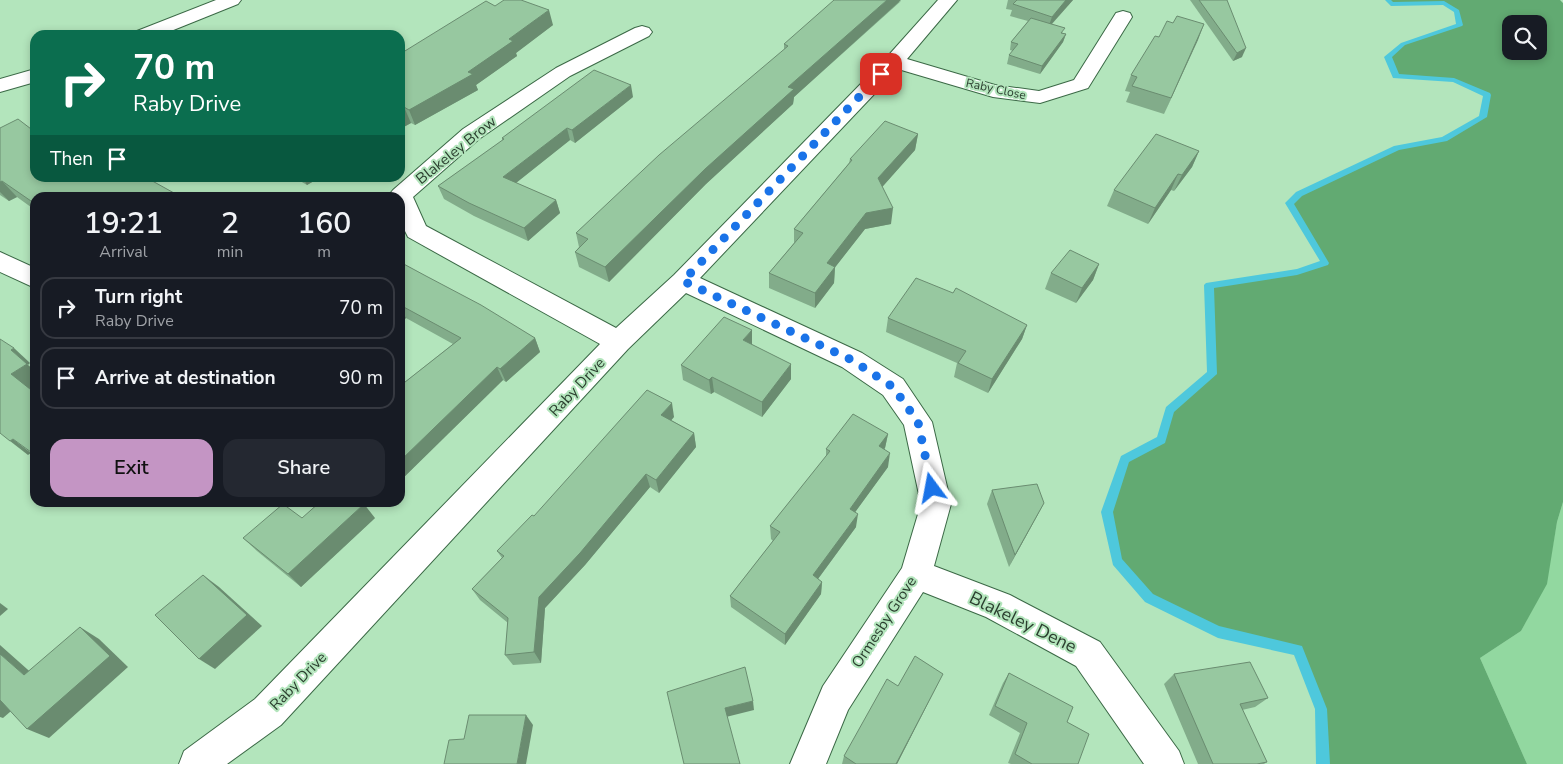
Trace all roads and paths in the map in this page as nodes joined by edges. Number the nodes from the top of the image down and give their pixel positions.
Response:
1 (232, 0) edge
2 (948, 0) edge
3 (1123, 17) dead end
4 (157, 30) edge
5 (641, 31) dead end
6 (894, 61) junction
7 (30, 77) edge
8 (0, 86) edge
9 (404, 192) edge
10 (405, 205) edge
11 (0, 261) edge
12 (30, 276) edge
13 (683, 281) junction
14 (619, 342) junction
15 (916, 574) junction
16 (197, 764) edge
17 (808, 764) edge
18 (1166, 764) edge

1 - 4 street
2 - 6 street, Raby Drive
3 - 6 street, Raby Close
5 - 9 street, Blakeley Brow
6 - 13 street, Raby Drive
7 - 8 street
10 - 14 street, Blakeley Brow
11 - 12 street
13 - 14 street, Raby Drive
13 - 15 street, Ormesby Grove
14 - 16 street, Raby Drive
15 - 17 street, Ormesby Grove
15 - 18 street, Blakeley Dene

